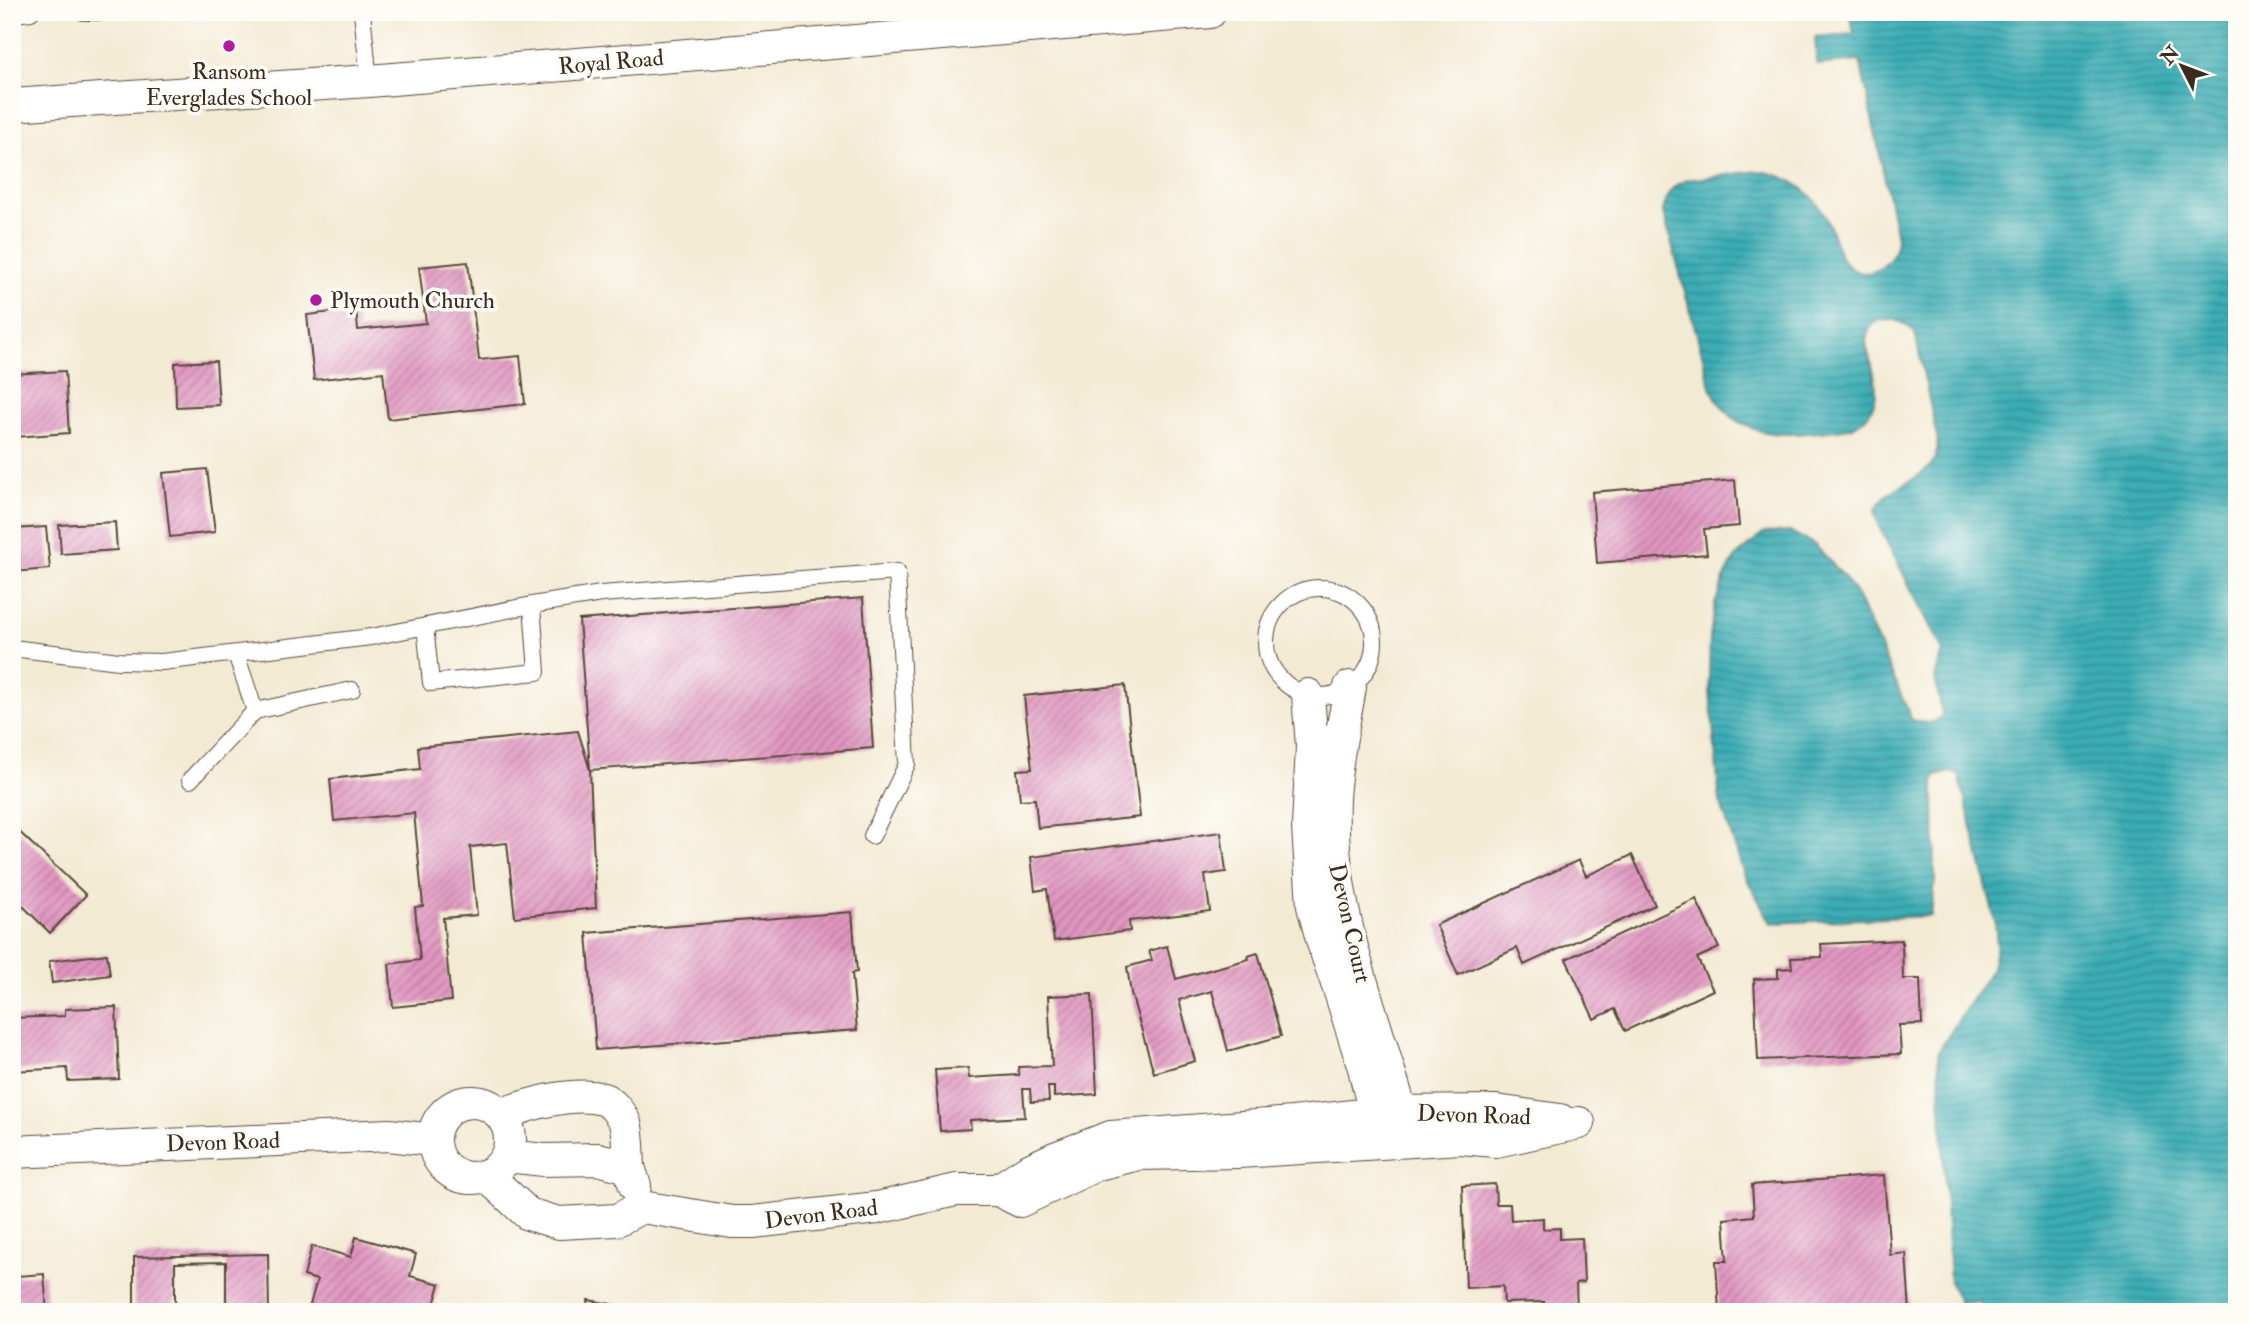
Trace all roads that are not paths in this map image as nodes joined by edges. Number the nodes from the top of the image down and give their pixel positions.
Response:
1 (31, 12) edge
2 (83, 12) edge
3 (110, 12) edge
4 (362, 12) edge
5 (1210, 12) edge
6 (12, 14) edge
7 (369, 82) junction
8 (12, 105) edge
9 (532, 605) junction
10 (425, 626) junction
11 (12, 648) edge
12 (236, 654) junction
13 (1350, 687) junction
14 (352, 690) dead end
15 (1308, 695) junction
16 (255, 711) junction
17 (190, 780) dead end
18 (872, 836) dead end
19 (1388, 1113) junction
20 (501, 1115) junction
21 (1345, 1131) junction
22 (433, 1140) junction
23 (12, 1152) edge
24 (497, 1166) junction
25 (629, 1167) junction
26 (642, 1207) junction

1 - 6 lane
2 - 3 lane
4 - 7 lane
5 - 7 street, Royal Road
7 - 8 street, Royal Road
9 - 10 lane
9 - 10 lane
9 - 18 lane
10 - 12 lane
11 - 12 lane
12 - 16 lane
13 - 15 lane
13 - 15 lane
13 - 19 street, Devon Court
14 - 16 lane
15 - 19 street, Devon Court
16 - 17 lane
19 - 21 street, Devon Road
19 - 21 street, Devon Road
20 - 22 street
20 - 24 street
20 - 25 street
21 - 26 street, Devon Road
22 - 23 street, Devon Road
22 - 24 street
24 - 25 street
24 - 26 street
25 - 26 street

